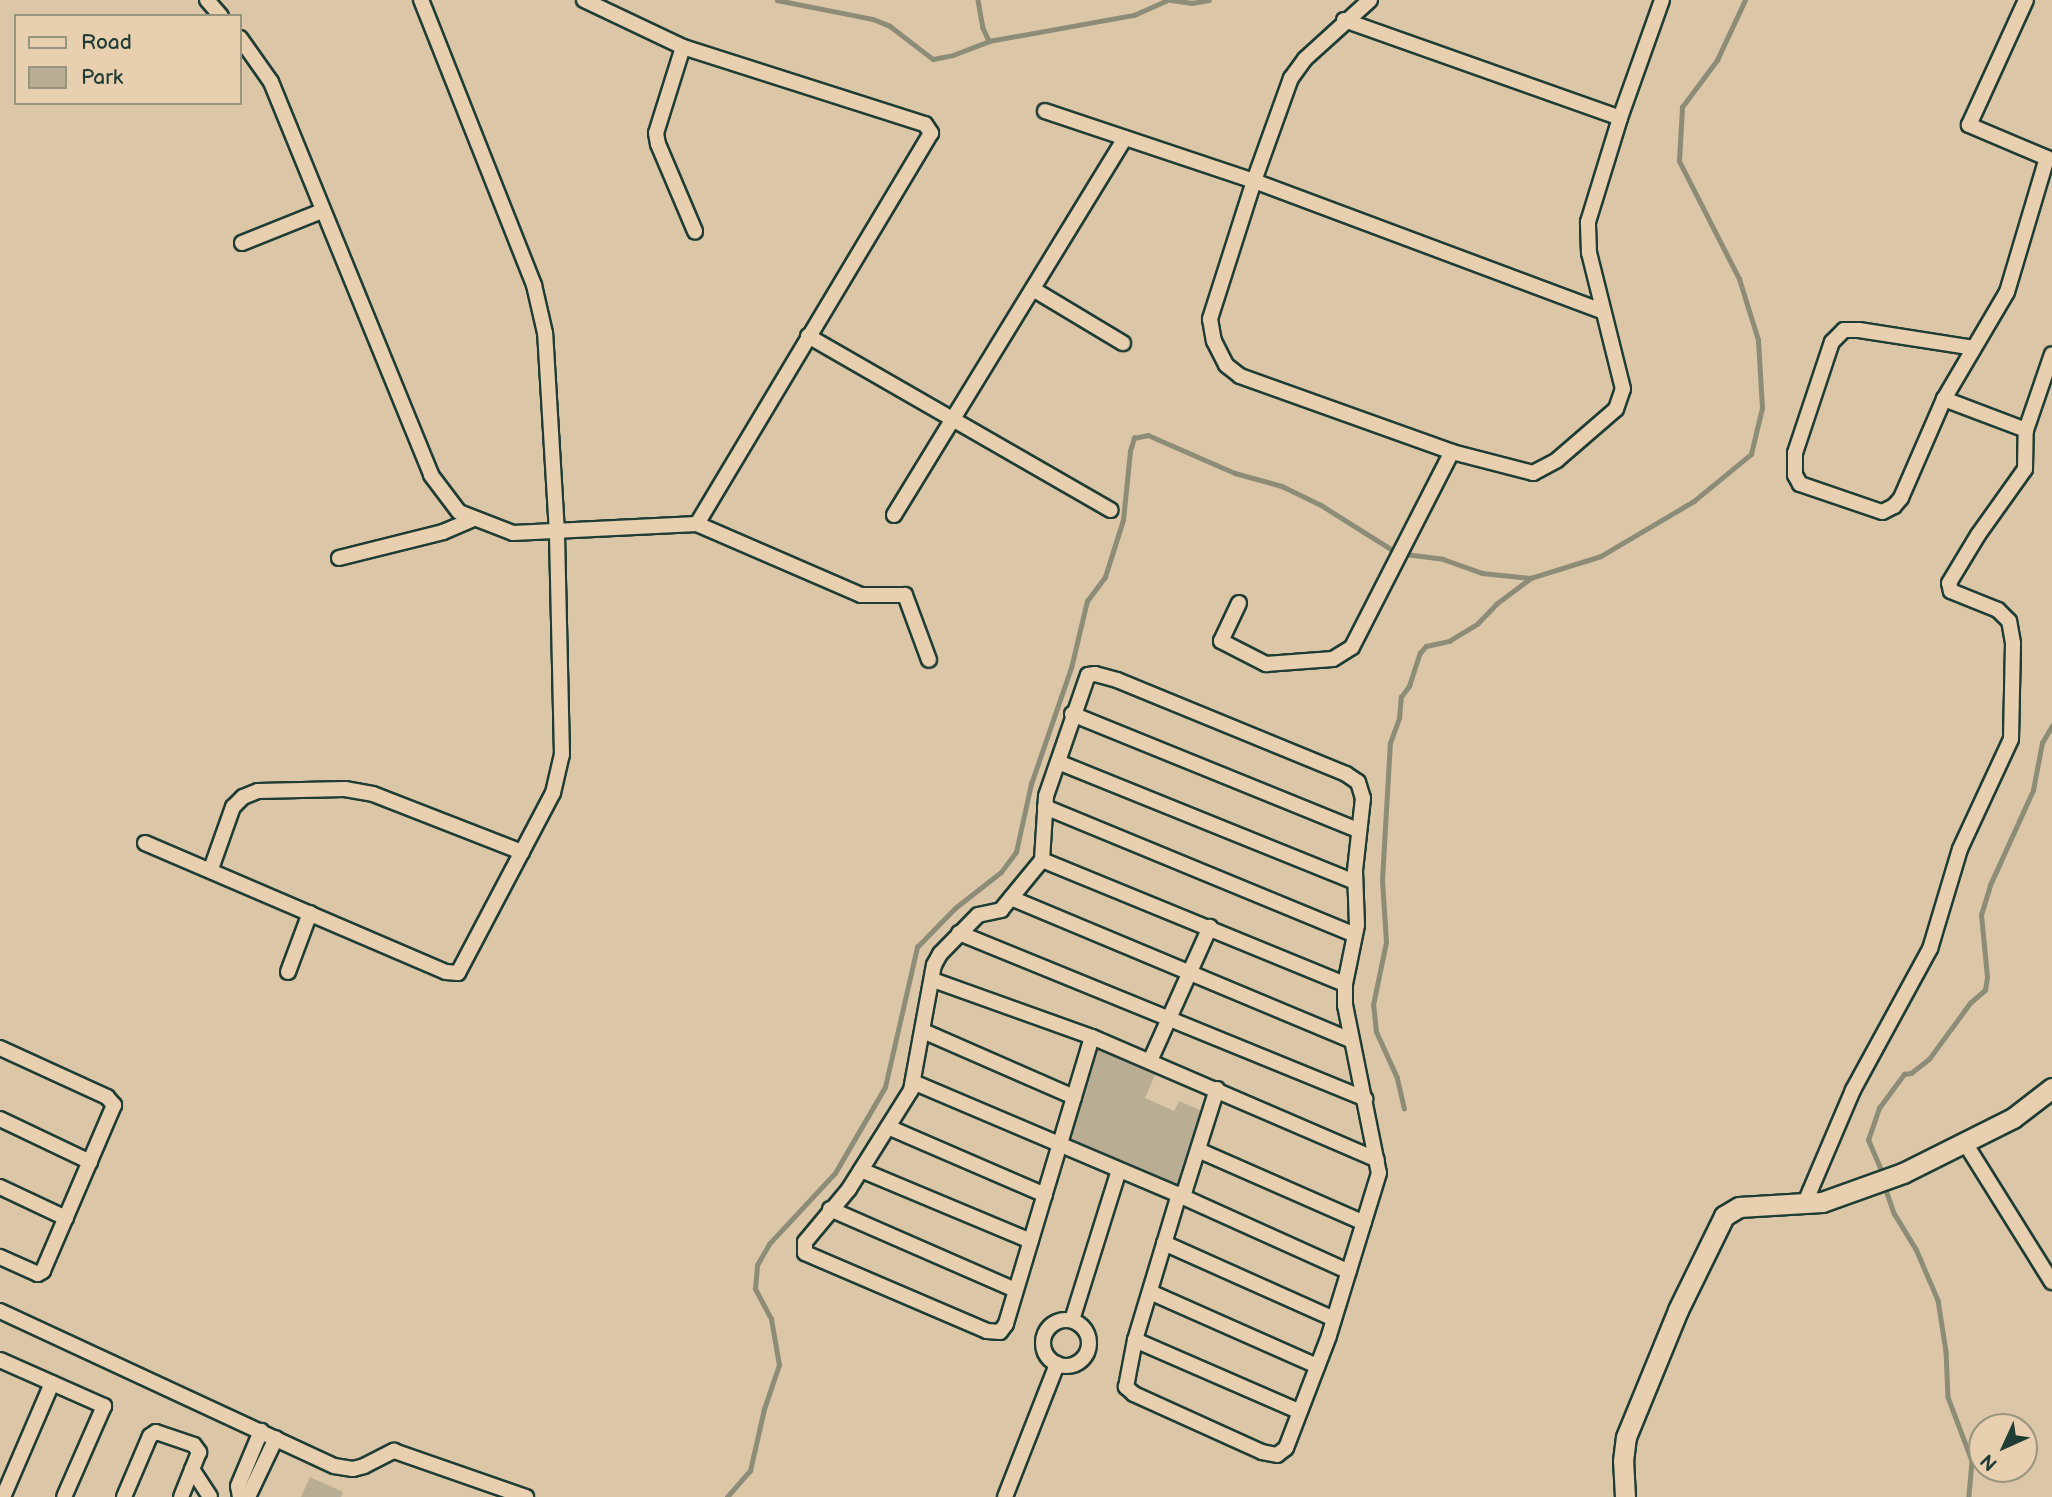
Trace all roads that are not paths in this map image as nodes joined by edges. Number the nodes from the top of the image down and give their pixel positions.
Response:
1 (208, 0) edge
2 (421, 0) edge
3 (584, 0) edge
4 (1370, 0) edge
5 (1662, 0) edge
6 (2026, 0) edge
7 (219, 14) edge
8 (1344, 20) junction
9 (242, 41) edge
10 (683, 47) junction
11 (1045, 110) dead end
12 (1620, 118) junction
13 (1125, 138) junction
14 (1254, 181) junction
15 (321, 211) junction
16 (695, 231) dead end
17 (242, 243) dead end
18 (1033, 289) junction
19 (1602, 311) junction
20 (808, 336) junction
21 (1123, 343) dead end
22 (1974, 348) junction
23 (2052, 354) edge
24 (1944, 399) junction
25 (952, 419) junction
26 (2026, 430) junction
27 (1452, 452) junction
28 (1110, 510) dead end
29 (894, 515) dead end
30 (474, 519) junction
31 (697, 524) junction
32 (557, 533) junction
33 (339, 558) dead end
34 (1239, 603) dead end
35 (929, 660) dead end
36 (1072, 714) junction
37 (1058, 762) junction
38 (1045, 807) junction
39 (1358, 830) junction
40 (145, 843) dead end
41 (523, 852) junction
42 (1042, 860) junction
43 (211, 869) junction
44 (1355, 882) junction
45 (1011, 898) junction
46 (310, 912) junction
47 (1210, 927) junction
48 (959, 933) junction
49 (1355, 935) junction
50 (288, 972) dead end
51 (1190, 972) junction
52 (933, 980) junction
53 (1345, 984) junction
54 (1171, 1017) junction
55 (923, 1031) junction
56 (1092, 1037) junction
57 (1351, 1040) junction
58 (0, 1048) edge
59 (1150, 1061) junction
60 (912, 1082) junction
61 (2052, 1088) edge
62 (1217, 1089) junction
63 (1074, 1097) junction
64 (1365, 1099) junction
65 (0, 1119) edge
66 (888, 1127) junction
67 (1965, 1143) junction
68 (1060, 1146) junction
69 (1198, 1150) junction
70 (1377, 1160) junction
71 (90, 1162) junction
72 (861, 1170) junction
73 (1119, 1170) junction
74 (0, 1188) edge
75 (1045, 1195) junction
76 (1181, 1196) junction
77 (1804, 1205) junction
78 (830, 1209) junction
79 (66, 1218) junction
80 (1364, 1223) junction
81 (1031, 1241) junction
82 (1164, 1243) junction
83 (0, 1257) edge
84 (1349, 1272) junction
85 (2052, 1282) edge
86 (1015, 1290) junction
87 (1150, 1292) junction
88 (0, 1311) edge
89 (1334, 1319) junction
90 (1072, 1320) junction
91 (1135, 1340) junction
92 (0, 1361) edge
93 (1057, 1364) junction
94 (1317, 1366) junction
95 (52, 1383) junction
96 (1298, 1411) junction
97 (261, 1431) junction
98 (275, 1438) junction
99 (192, 1469) junction
100 (3, 1497) edge
101 (64, 1497) edge
102 (124, 1497) edge
103 (181, 1497) edge
104 (210, 1497) edge
105 (240, 1497) edge
106 (248, 1497) edge
107 (526, 1497) edge
108 (1004, 1497) edge
109 (1625, 1497) edge

1 - 7 street
2 - 32 street
3 - 10 street
4 - 8 street
5 - 12 street
6 - 22 street
8 - 12 street
8 - 14 street
9 - 15 street
10 - 16 street
10 - 20 street
11 - 13 street
12 - 19 street
13 - 14 street
13 - 18 street
14 - 19 street
14 - 27 street
15 - 17 street
15 - 30 street
18 - 21 street
18 - 25 street
19 - 27 street
20 - 25 street
20 - 31 street
22 - 24 street
22 - 24 street
23 - 26 street
24 - 26 street
25 - 28 street
25 - 29 street
26 - 77 street
27 - 34 street
30 - 32 street
30 - 33 street
31 - 32 street
31 - 35 street
32 - 41 street
36 - 37 street
36 - 39 street
36 - 39 street
37 - 38 street
37 - 44 street
38 - 42 street
38 - 49 street
39 - 44 street
40 - 43 street
41 - 43 street
41 - 46 street
42 - 45 street
42 - 47 street
43 - 46 street
44 - 49 street
45 - 48 street
45 - 51 street
46 - 50 street
47 - 51 street
47 - 53 street
48 - 52 street
48 - 54 street
49 - 53 street
51 - 54 street
51 - 57 street
52 - 55 street
52 - 56 street
53 - 57 street
54 - 59 street
54 - 64 street
55 - 60 street
55 - 63 street
56 - 59 street
56 - 63 street
57 - 64 street
58 - 71 street
59 - 62 street
60 - 66 street
60 - 68 street
61 - 67 street
62 - 69 street
62 - 70 street
63 - 68 street
64 - 70 street
65 - 71 street
66 - 72 street
66 - 75 street
67 - 77 street
67 - 85 street
68 - 73 street
68 - 75 street
69 - 76 street
69 - 80 street
70 - 80 street
71 - 79 street
72 - 78 street
72 - 81 street
73 - 76 street
73 - 90 street
74 - 79 street
75 - 81 street
76 - 82 street
76 - 84 street
77 - 109 street
78 - 86 street
78 - 86 street
79 - 83 street
80 - 84 street
81 - 86 street
82 - 87 street
82 - 89 street
84 - 89 street
87 - 91 street
87 - 94 street
88 - 97 street
89 - 94 street
90 - 93 street
90 - 93 street
91 - 96 street
91 - 96 street
92 - 95 street
93 - 108 street
94 - 96 street
95 - 100 street
95 - 101 street
97 - 98 street
97 - 105 street
98 - 106 street
98 - 107 street
99 - 102 street
99 - 103 street
99 - 104 street

